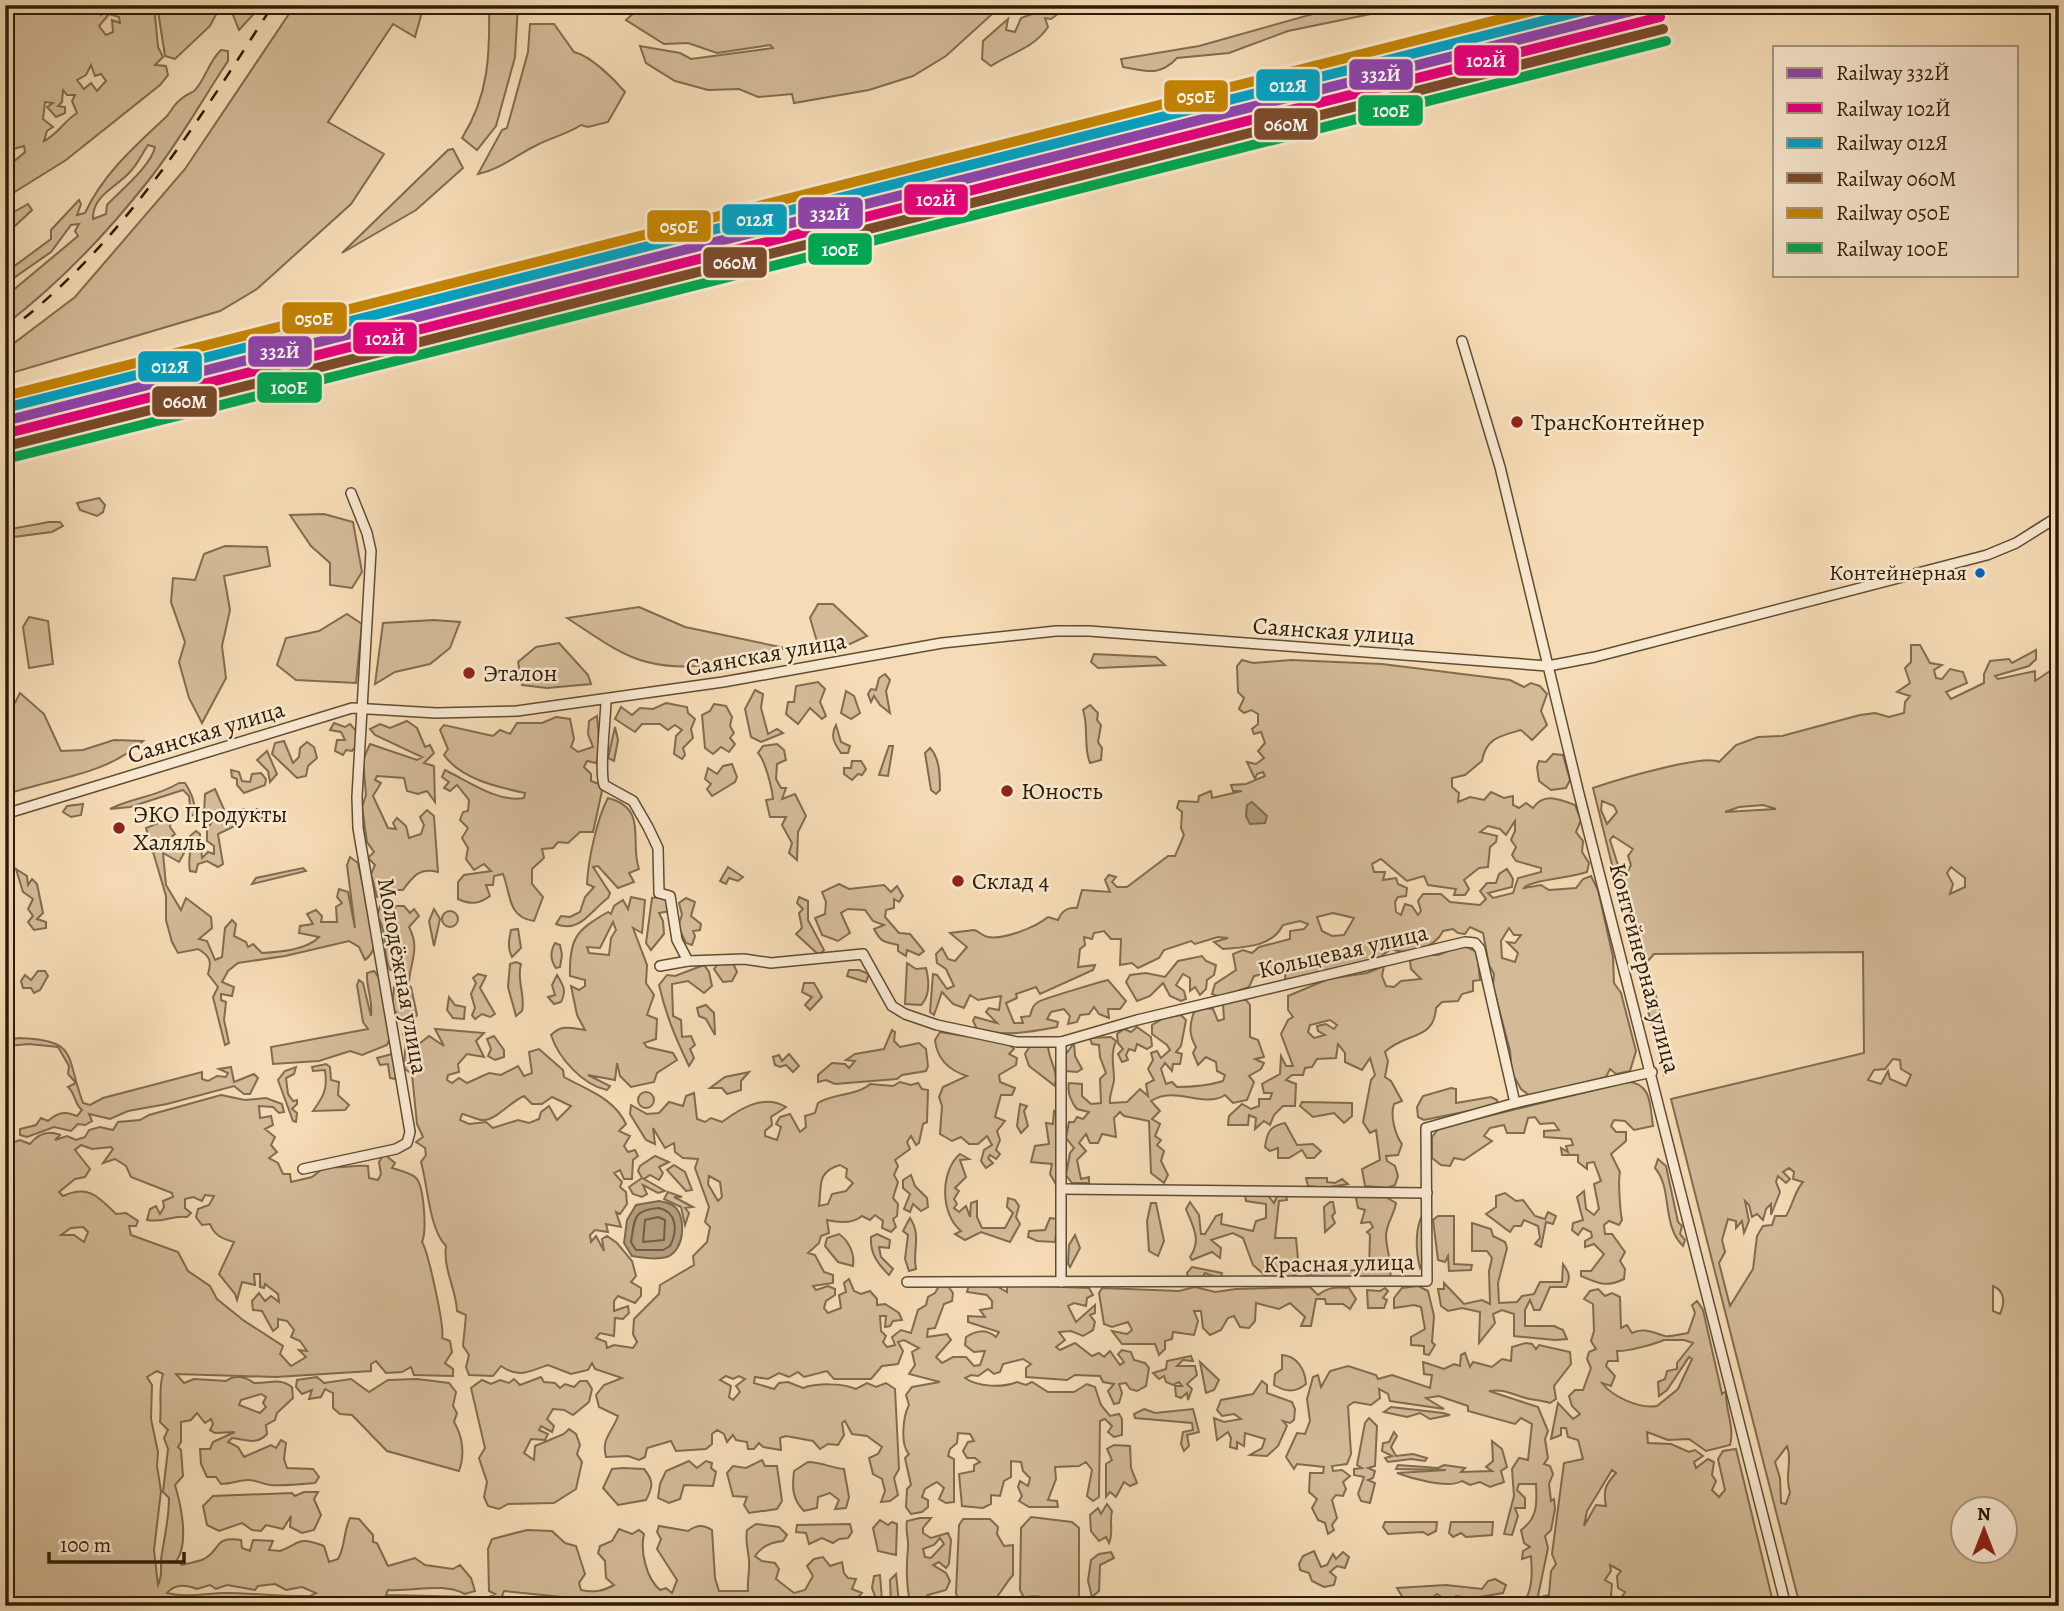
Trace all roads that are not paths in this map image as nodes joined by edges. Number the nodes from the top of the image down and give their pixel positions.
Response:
1 (1462, 341) dead end
2 (351, 493) dead end
3 (2059, 516) edge
4 (1548, 666) junction
5 (606, 699) junction
6 (362, 708) junction
7 (5, 814) edge
8 (688, 961) junction
9 (660, 966) dead end
10 (1061, 1042) junction
11 (1652, 1072) junction
12 (1515, 1103) junction
13 (303, 1169) dead end
14 (1062, 1189) junction
15 (1427, 1193) junction
16 (907, 1282) dead end
17 (1061, 1282) junction
18 (1786, 1606) edge

1 - 4 street, Контейнерная улица
2 - 6 street, Молодёжная улица
3 - 4 street, Саянская улица
4 - 5 street, Саянская улица
4 - 11 street, Контейнерная улица
5 - 6 street, Саянская улица
5 - 8 street
6 - 7 street, Саянская улица
6 - 13 street, Молодёжная улица
8 - 9 street
8 - 10 street
10 - 12 street, Кольцевая улица
10 - 14 street
11 - 12 street, Красная улица
11 - 18 street, Контейнерная улица
12 - 15 street, Красная улица
14 - 15 street
14 - 17 street
15 - 17 street, Красная улица
16 - 17 street, Красная улица

